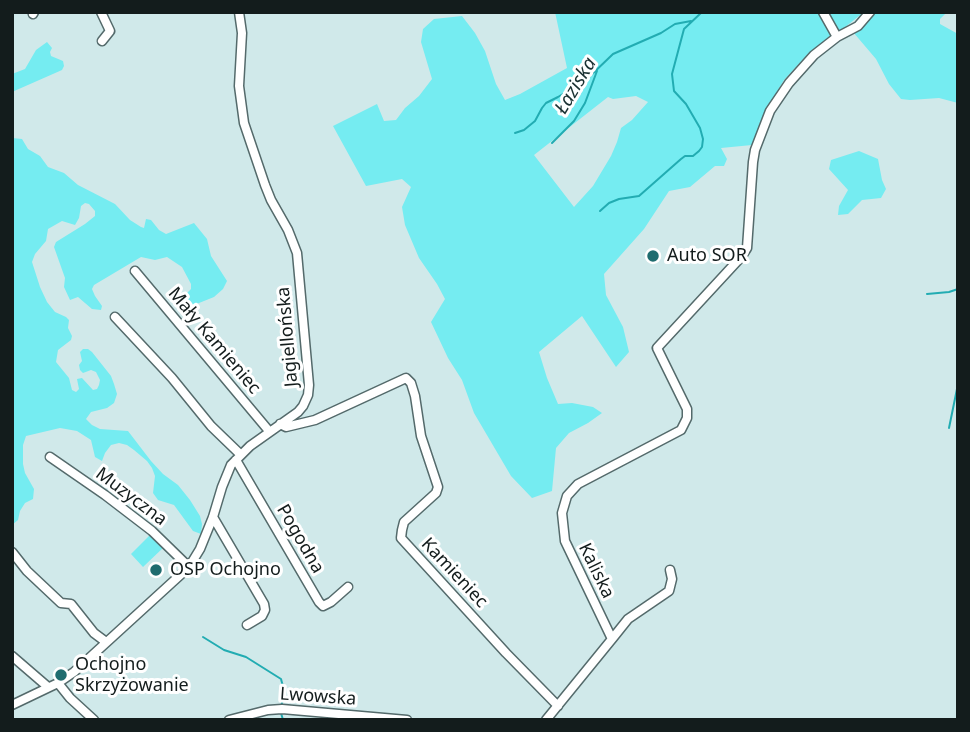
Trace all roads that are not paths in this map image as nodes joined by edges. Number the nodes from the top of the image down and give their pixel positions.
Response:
1 (102, 12) edge
2 (239, 12) edge
3 (823, 12) edge
4 (870, 12) edge
5 (837, 37) junction
6 (102, 41) dead end
7 (135, 271) dead end
8 (115, 317) dead end
9 (280, 424) junction
10 (270, 431) junction
11 (50, 457) dead end
12 (238, 457) junction
13 (213, 517) junction
14 (12, 552) edge
15 (189, 567) junction
16 (670, 570) dead end
17 (348, 587) dead end
18 (247, 625) dead end
19 (612, 639) junction
20 (106, 642) junction
21 (12, 656) edge
22 (58, 683) junction
23 (48, 687) junction
24 (12, 705) edge
25 (558, 706) junction
26 (94, 720) edge
27 (229, 720) edge
28 (407, 720) edge
29 (546, 720) edge

1 - 6 street
2 - 9 street, Jagiellońska
3 - 5 street
4 - 5 street
5 - 19 street, Kaliska
7 - 10 street, Mały Kamieniec
8 - 12 street
9 - 10 street, Jagiellońska
9 - 25 street, Kamieniec
10 - 12 street, Jagiellońska
11 - 15 street, Muzyczna
12 - 13 street, Jagiellońska
12 - 17 street, Pogodna
13 - 15 street, Jagiellońska
13 - 18 street
14 - 20 street
15 - 20 street, Jagiellońska
16 - 19 street
19 - 25 street
20 - 22 street, Jagiellońska
21 - 23 street
22 - 23 street, Jagiellońska
22 - 26 street
23 - 24 street, Jagiellońska
25 - 29 street
27 - 28 street, Lwowska

